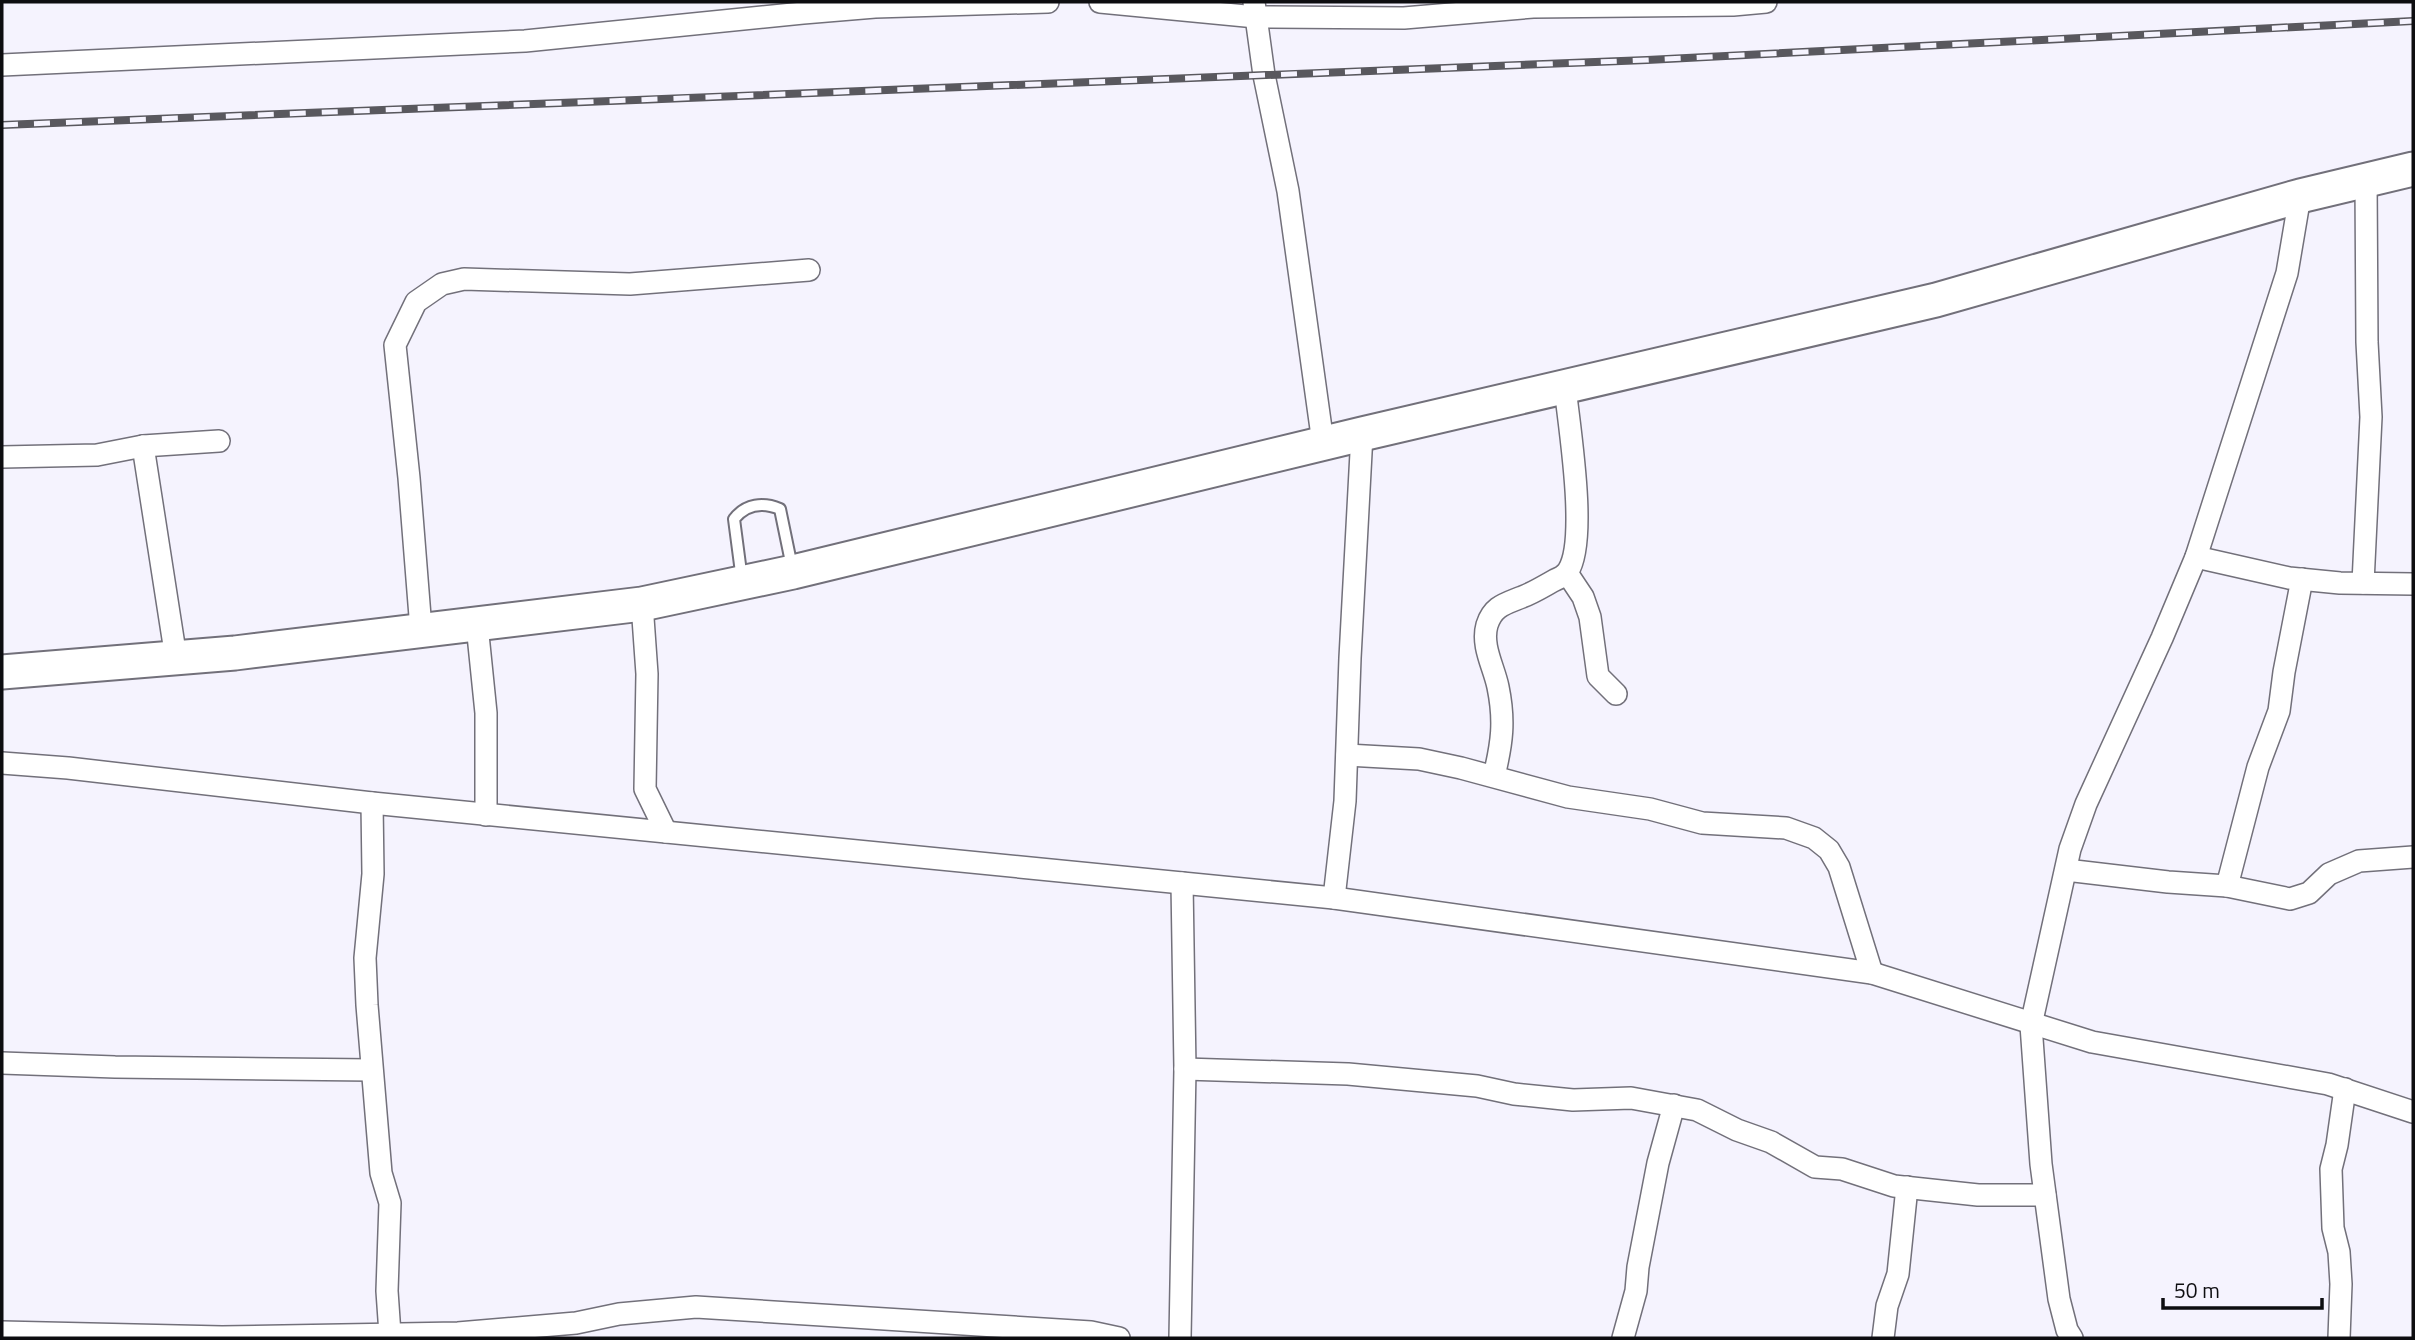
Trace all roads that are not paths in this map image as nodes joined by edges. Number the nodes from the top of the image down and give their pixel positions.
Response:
1 (1048, 2) edge
2 (1100, 2) edge
3 (1766, 2) edge
4 (1733, 3) edge
5 (875, 4) edge
6 (1619, 4) edge
7 (1255, 10) edge
8 (2, 65) edge
9 (2413, 169) edge
10 (2366, 180) junction
11 (2300, 195) junction
12 (809, 270) dead end
13 (1565, 387) junction
14 (1362, 434) junction
15 (219, 441) dead end
16 (1323, 443) junction
17 (143, 446) junction
18 (2, 457) edge
19 (2196, 557) junction
20 (793, 572) junction
21 (1567, 573) junction
22 (2302, 579) junction
23 (742, 583) junction
24 (2363, 583) junction
25 (2413, 584) edge
26 (642, 604) junction
27 (477, 625) junction
28 (421, 629) junction
29 (176, 658) junction
30 (2, 672) edge
31 (1616, 694) dead end
32 (1347, 755) junction
33 (2, 763) edge
34 (1494, 776) junction
35 (372, 803) junction
36 (486, 814) junction
37 (666, 832) junction
38 (2413, 857) edge
39 (2066, 870) junction
40 (1182, 883) junction
41 (2227, 886) junction
42 (1334, 898) junction
43 (1872, 973) junction
44 (2031, 1025) junction
45 (2, 1063) edge
46 (1185, 1069) junction
47 (371, 1070) junction
48 (2345, 1089) junction
49 (1674, 1105) junction
50 (2413, 1112) edge
51 (1907, 1187) junction
52 (2045, 1195) junction
53 (2, 1332) edge
54 (390, 1334) junction
55 (458, 1335) edge
56 (1119, 1338) edge
57 (1175, 1338) edge
58 (1623, 1338) edge
59 (1883, 1338) edge
60 (2072, 1338) edge
61 (2339, 1338) edge

1 - 5 street
2 - 7 street
3 - 4 street
4 - 6 street
5 - 8 street
6 - 7 street
7 - 16 street
9 - 10 main road
10 - 11 main road
10 - 24 street
11 - 13 main road
11 - 19 street
12 - 28 street
13 - 14 main road
13 - 21 street
14 - 16 main road
14 - 32 street
15 - 17 street
16 - 20 main road
17 - 18 street
17 - 29 street
19 - 22 street
19 - 39 street
20 - 23 main road
20 - 23 lane
21 - 31 street
21 - 34 street
22 - 24 street
22 - 41 street
23 - 26 main road
24 - 25 street
26 - 27 main road
26 - 37 street
27 - 28 main road
27 - 36 street
28 - 29 main road
29 - 30 main road
32 - 34 street
32 - 42 street
33 - 35 street
34 - 43 street
35 - 36 street
35 - 47 street
36 - 37 street
37 - 40 street
38 - 41 street
39 - 41 street
39 - 44 street
40 - 42 street
40 - 46 street
42 - 43 street
43 - 44 street
44 - 48 street
44 - 52 street
45 - 47 street
46 - 49 street
46 - 57 street
47 - 54 street
48 - 50 street
48 - 61 street
49 - 51 street
49 - 58 street
51 - 52 street
51 - 59 street
52 - 60 street
53 - 54 street
54 - 55 street
55 - 56 street

